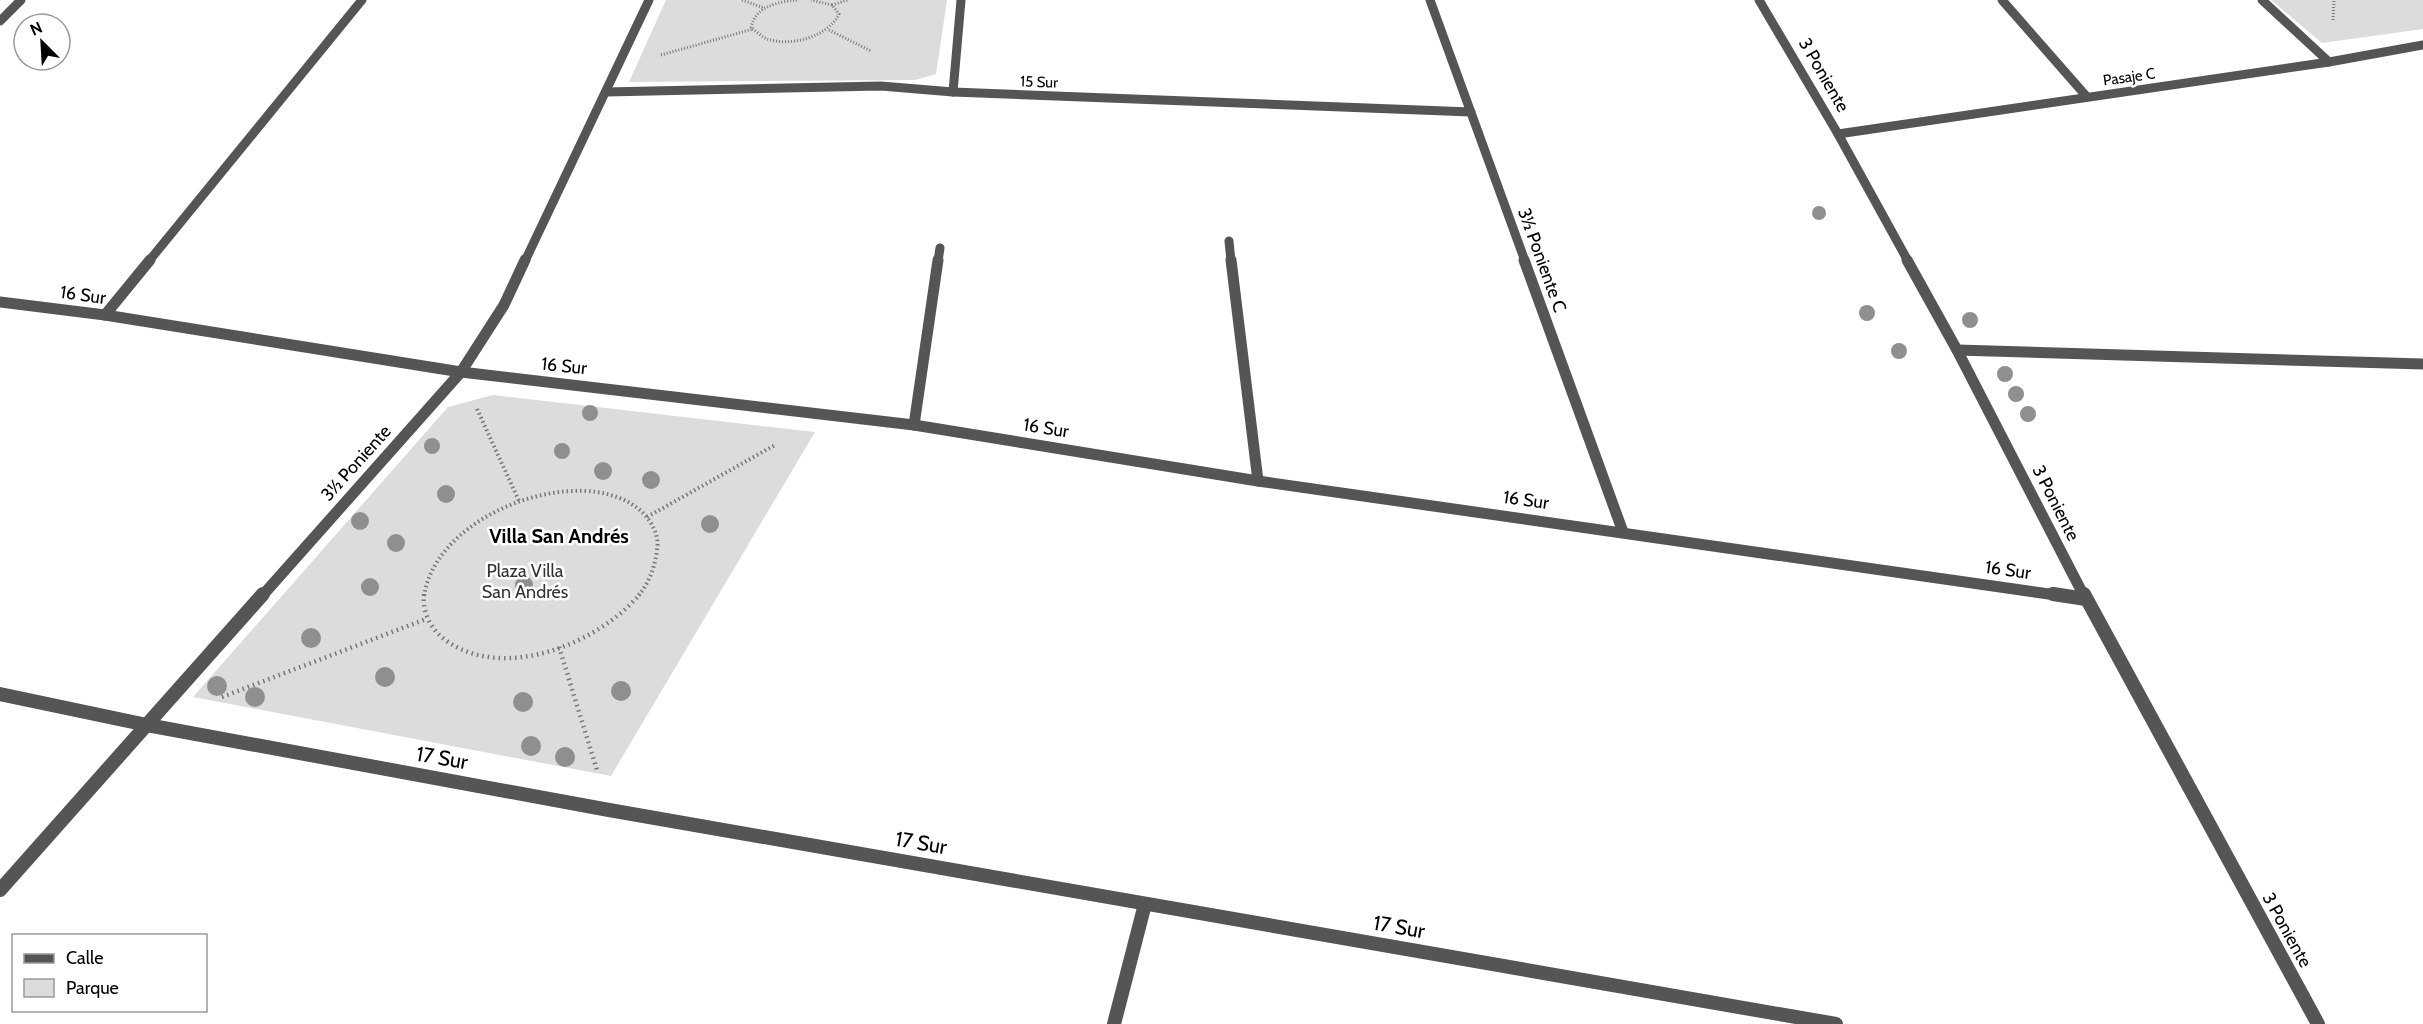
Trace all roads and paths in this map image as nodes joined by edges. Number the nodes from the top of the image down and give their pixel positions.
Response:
1 (21, 0) edge
2 (362, 0) edge
3 (649, 0) edge
4 (742, 0) edge
5 (797, 0) edge
6 (811, 0) edge
7 (848, 0) edge
8 (961, 0) edge
9 (1430, 0) edge
10 (1759, 0) edge
11 (2002, 0) edge
12 (2262, 0) edge
13 (831, 5) junction
14 (765, 8) junction
15 (0, 21) edge
16 (753, 29) junction
17 (2423, 45) edge
18 (652, 57) dead end
19 (2329, 62) junction
20 (606, 92) junction
21 (953, 92) junction
22 (2087, 97) junction
23 (1471, 112) junction
24 (1838, 134) junction
25 (1229, 241) dead end
26 (940, 248) dead end
27 (0, 302) edge
28 (105, 315) junction
29 (1957, 350) junction
30 (2423, 364) edge
31 (461, 372) junction
32 (831, 414) junction
33 (914, 425) junction
34 (1258, 482) junction
35 (519, 501) junction
36 (647, 517) junction
37 (1623, 532) junction
38 (2086, 599) junction
39 (426, 619) junction
40 (559, 647) junction
41 (0, 694) edge
42 (214, 700) dead end
43 (147, 725) junction
44 (609, 810) junction
45 (0, 890) edge
46 (1145, 904) junction
47 (1114, 1024) edge
48 (1836, 1024) edge
49 (2318, 1024) edge

1 - 15 street
2 - 28 street
3 - 20 street, 3½ Poniente
4 - 14 path
5 - 14 path
6 - 13 path
7 - 13 path
8 - 21 street
9 - 23 street, 3½ Poniente C
10 - 24 street, 3 Poniente
11 - 22 street
12 - 19 street
13 - 16 path
14 - 16 path
16 - 18 path
17 - 19 street, Pasaje C
19 - 22 street, Pasaje C
20 - 21 street, 15 Sur
20 - 31 street, 3½ Poniente
21 - 23 street, 15 Sur
22 - 24 street, Pasaje C
23 - 37 street, 3½ Poniente C
24 - 29 street, 3 Poniente
25 - 34 street
26 - 33 street
27 - 28 street, 16 Sur
28 - 31 street, 16 Sur
29 - 30 street
29 - 38 street, 3 Poniente
31 - 32 street, 16 Sur
31 - 35 path
31 - 43 street, 3½ Poniente
32 - 33 street, 16 Sur
32 - 36 path
33 - 34 street, 16 Sur
34 - 37 street, 16 Sur
35 - 36 path
35 - 39 path
36 - 40 path
37 - 38 street, 16 Sur
38 - 49 street, 3 Poniente
39 - 40 path
39 - 42 path
40 - 44 path
41 - 43 street, 17 Sur
43 - 44 street, 17 Sur
43 - 45 street, 3½ Poniente
44 - 46 street, 17 Sur
46 - 47 street
46 - 48 street, 17 Sur

